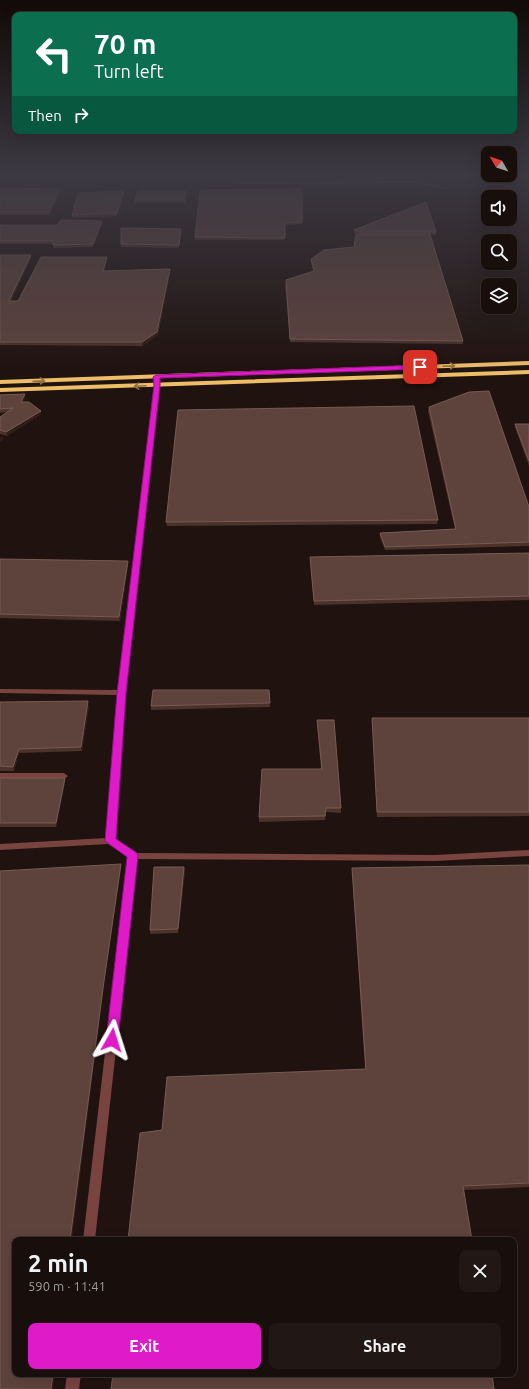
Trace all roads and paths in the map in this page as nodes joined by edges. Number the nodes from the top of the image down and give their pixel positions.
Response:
1 (529, 363) edge
2 (529, 372) edge
3 (156, 377) junction
4 (0, 382) edge
5 (157, 385) junction
6 (0, 390) edge
7 (0, 692) edge
8 (122, 693) junction
9 (0, 776) edge
10 (64, 776) edge
11 (110, 841) junction
12 (0, 847) edge
13 (529, 852) edge
14 (133, 856) junction
15 (89, 1237) edge
16 (74, 1377) edge
17 (72, 1389) edge

3 -> 1 main road
2 - 5 main road
4 -> 3 main road
3 - 5 street
5 -> 6 main road
5 - 8 street
7 - 8 street
8 - 11 street
9 - 10 street
11 - 12 street
11 - 14 street
13 - 14 street
14 - 15 street
16 - 17 street

